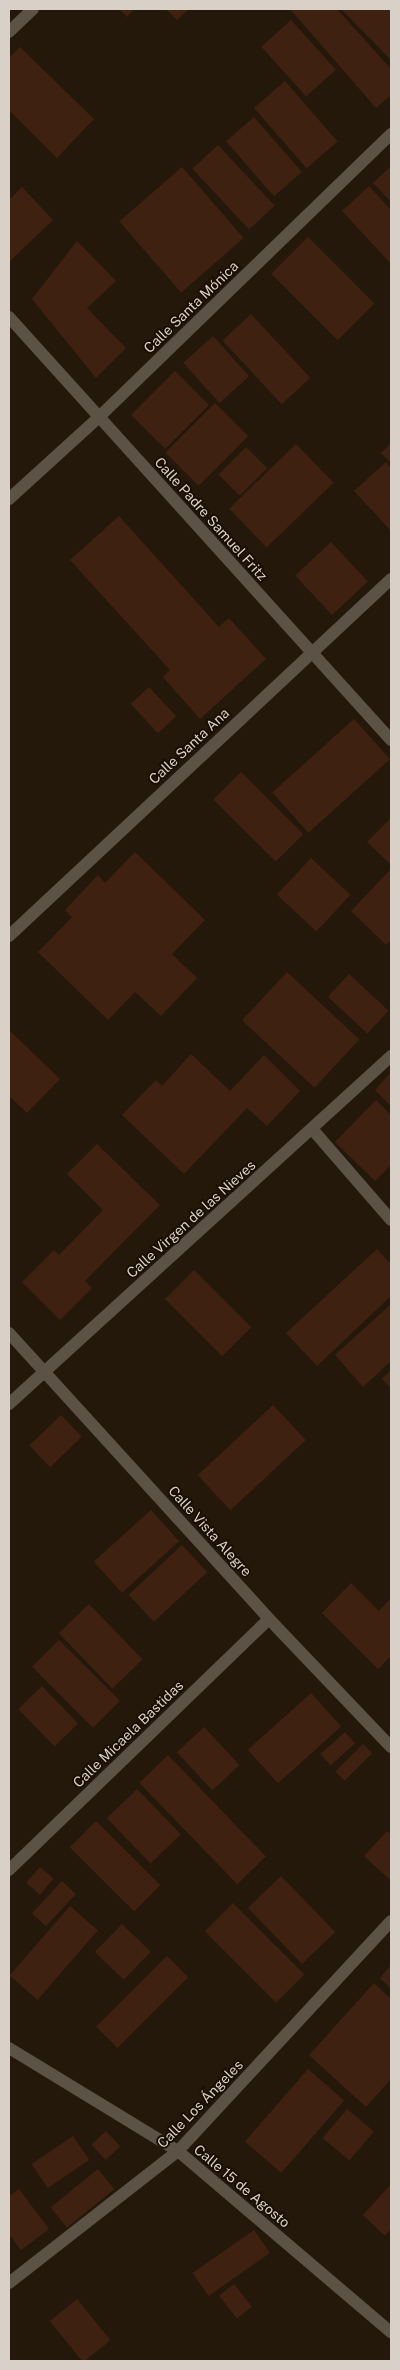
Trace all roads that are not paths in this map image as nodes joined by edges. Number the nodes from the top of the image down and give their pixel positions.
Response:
1 (33, 9) edge
2 (9, 32) edge
3 (391, 134) edge
4 (9, 317) edge
5 (99, 417) junction
6 (9, 499) edge
7 (391, 579) edge
8 (310, 652) junction
9 (391, 740) edge
10 (9, 936) edge
11 (391, 1056) edge
12 (313, 1130) junction
13 (391, 1220) edge
14 (9, 1333) edge
15 (44, 1372) junction
16 (9, 1404) edge
17 (268, 1619) junction
18 (391, 1747) edge
19 (9, 1870) edge
20 (391, 1921) edge
21 (9, 2048) edge
22 (178, 2151) junction
23 (9, 2283) edge
24 (391, 2332) edge

1 - 2 street
3 - 5 street, Calle Santa Mónica
4 - 5 street, Calle Padre Samuel Fritz
5 - 6 street, Calle Santa Mónica
5 - 8 street, Calle Padre Samuel Fritz
7 - 8 street, Calle Santa Ana
8 - 9 street, Calle Padre Samuel Fritz
8 - 10 street, Calle Santa Ana
11 - 12 street, Calle Virgen de las Nieves
12 - 13 street
12 - 15 street, Calle Virgen de las Nieves
14 - 15 street, Calle Vista Alegre
15 - 16 street, Calle Virgen de las Nieves
15 - 17 street, Calle Vista Alegre
17 - 18 street, Calle Vista Alegre
17 - 19 street, Calle Micaela Bastidas
20 - 22 street, Calle Los Ángeles
21 - 22 street, Calle 15 de Agosto
22 - 23 street, Calle Los Ángeles
22 - 24 street, Calle 15 de Agosto

